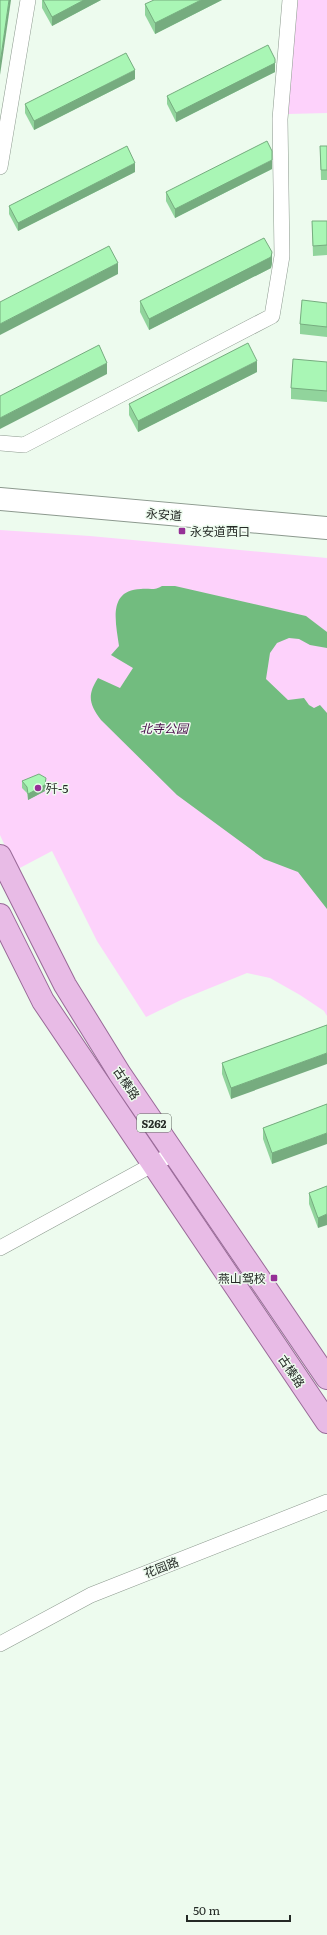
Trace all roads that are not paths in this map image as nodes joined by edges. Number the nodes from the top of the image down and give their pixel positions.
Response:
1 (28, 0) edge
2 (290, 0) edge
3 (0, 168) edge
4 (0, 443) edge
5 (0, 499) edge
6 (327, 528) edge
7 (0, 856) edge
8 (0, 915) edge
9 (174, 1153) junction
10 (153, 1165) junction
11 (0, 1248) edge
12 (327, 1378) edge
13 (327, 1422) edge
14 (327, 1502) edge
15 (0, 1644) edge

1 - 3 street
2 - 4 street
5 - 6 main road, 永安道
7 - 9 main road, 古榛路 / S262
8 - 10 main road, 古榛路 / S262
9 - 10 street
9 - 12 main road, 古榛路 / S262
10 - 11 street
10 - 13 main road, 古榛路 / S262
14 - 15 street, 花园路

